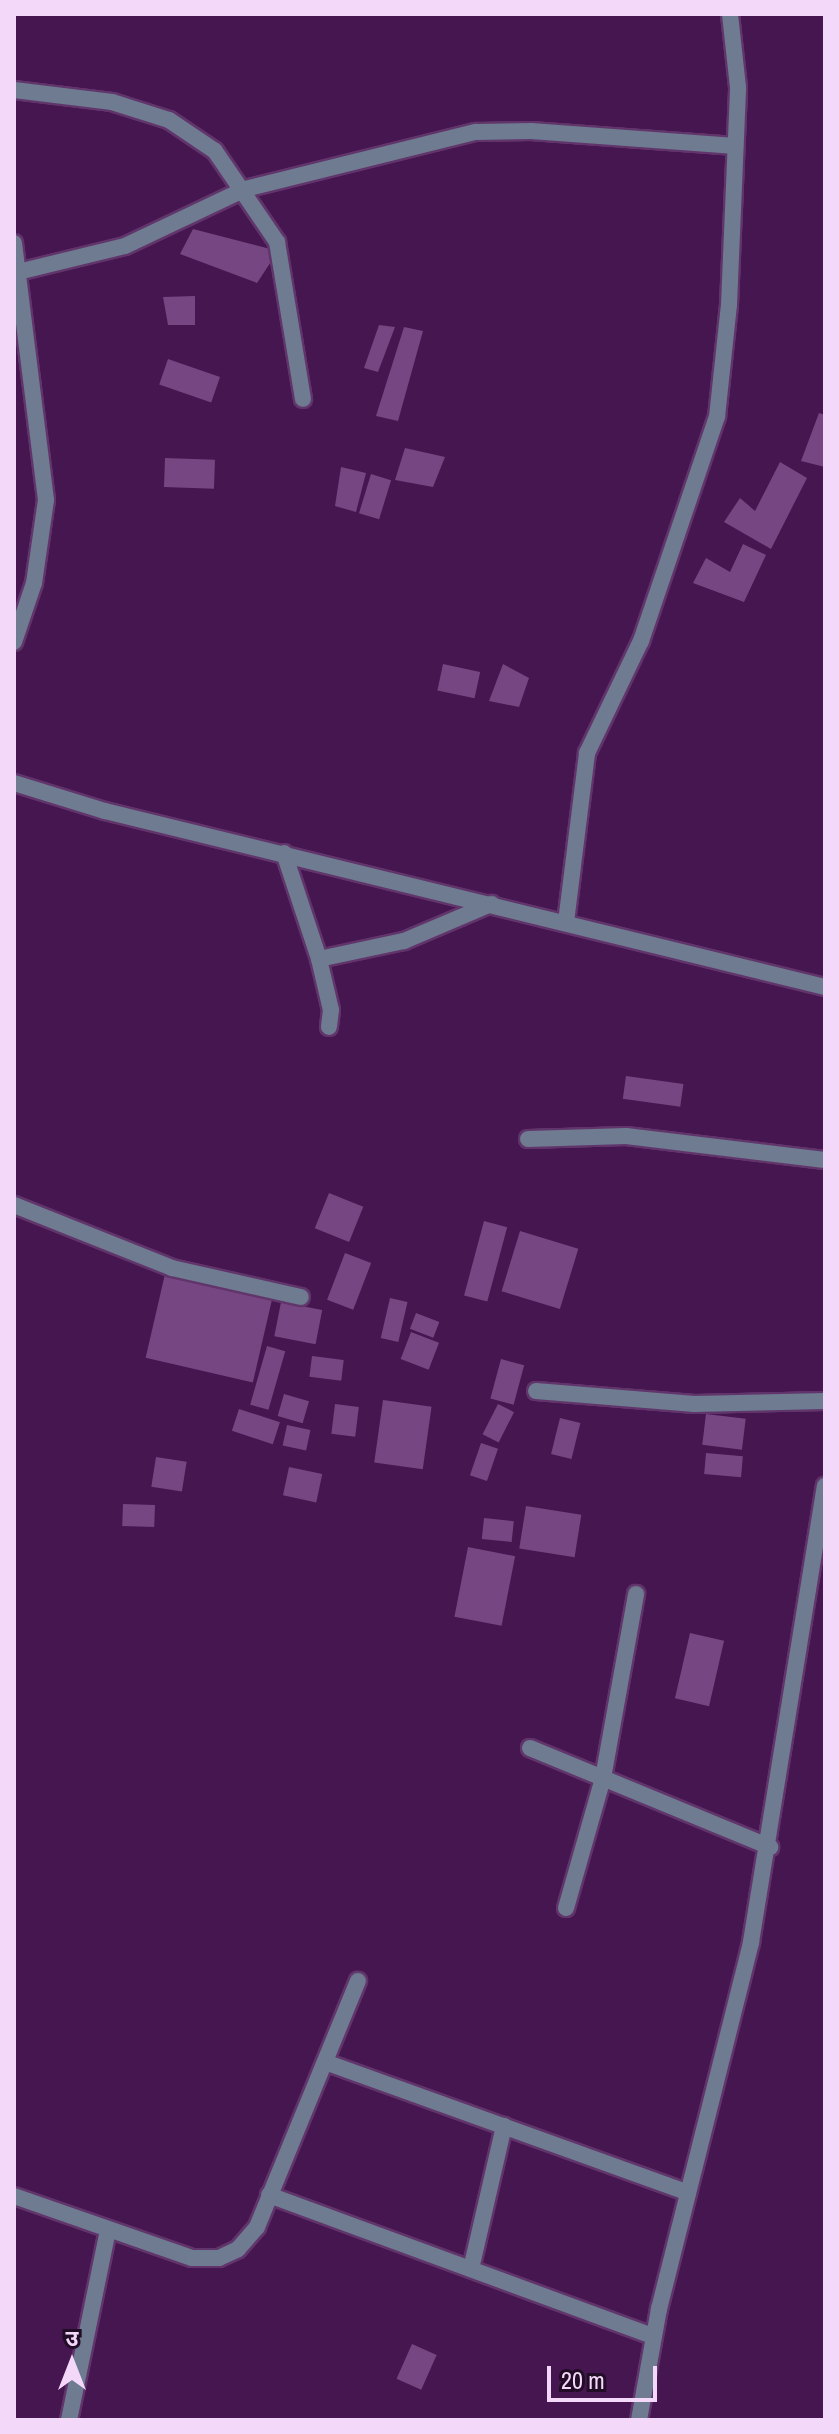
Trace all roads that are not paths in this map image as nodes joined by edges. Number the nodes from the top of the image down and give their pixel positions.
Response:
1 (730, 14) edge
2 (14, 90) edge
3 (735, 146) junction
4 (245, 189) junction
5 (14, 243) edge
6 (18, 272) junction
7 (303, 399) dead end
8 (14, 642) edge
9 (14, 783) edge
10 (284, 853) junction
11 (491, 904) junction
12 (566, 922) junction
13 (319, 959) junction
14 (825, 987) edge
15 (329, 1027) dead end
16 (528, 1139) dead end
17 (825, 1160) edge
18 (14, 1205) edge
19 (301, 1297) dead end
20 (536, 1391) dead end
21 (825, 1401) edge
22 (825, 1486) edge
23 (636, 1594) dead end
24 (530, 1748) dead end
25 (603, 1778) junction
26 (770, 1847) junction
27 (566, 1908) dead end
28 (358, 1981) dead end
29 (325, 2062) junction
30 (504, 2126) junction
31 (688, 2193) junction
32 (269, 2195) junction
33 (14, 2196) edge
34 (108, 2230) junction
35 (471, 2269) junction
36 (654, 2337) junction
37 (69, 2420) edge
38 (639, 2420) edge

1 - 3 street
2 - 4 street
3 - 4 street
3 - 12 street
4 - 6 street
4 - 7 street
5 - 6 street
6 - 8 street
9 - 10 street
10 - 11 street
10 - 13 street
11 - 12 street
11 - 13 street
12 - 14 street
13 - 15 street
16 - 17 street
18 - 19 street
20 - 21 street
22 - 26 street
23 - 25 street
24 - 25 street
25 - 26 street
25 - 27 street
26 - 31 street
28 - 29 street
29 - 30 street
29 - 32 street
30 - 31 street
30 - 35 street
31 - 36 street
32 - 34 street
32 - 35 street
33 - 34 street
34 - 37 street
35 - 36 street
36 - 38 street

